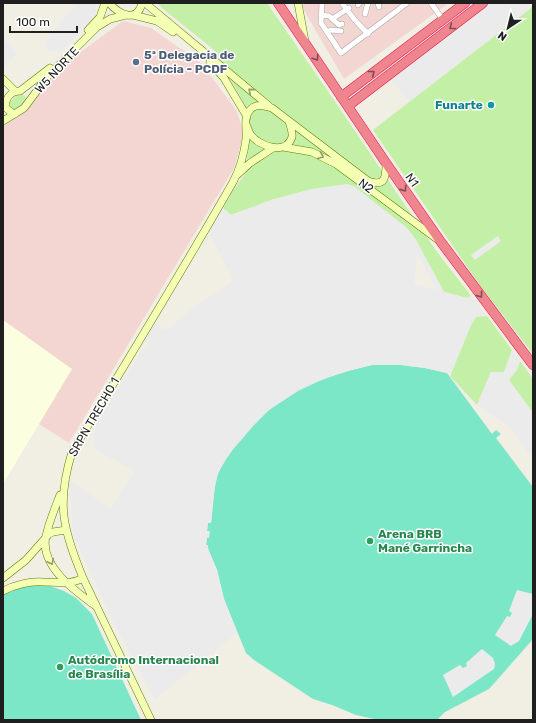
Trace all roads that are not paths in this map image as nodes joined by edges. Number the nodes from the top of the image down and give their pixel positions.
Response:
1 (104, 3) edge
2 (109, 3) edge
3 (143, 3) edge
4 (278, 3) edge
5 (298, 3) edge
6 (342, 3) edge
7 (368, 3) edge
8 (407, 3) edge
9 (431, 3) edge
10 (465, 3) edge
11 (483, 3) edge
12 (321, 4) edge
13 (348, 9) junction
14 (365, 14) dead end
15 (129, 15) junction
16 (323, 15) junction
17 (333, 17) junction
18 (356, 19) junction
19 (443, 20) junction
20 (342, 24) dead end
21 (350, 24) dead end
22 (329, 31) junction
23 (341, 31) dead end
24 (368, 34) junction
25 (305, 41) junction
26 (3, 79) edge
27 (17, 91) junction
28 (341, 97) junction
29 (28, 101) junction
30 (4, 104) edge
31 (348, 106) junction
32 (272, 108) junction
33 (15, 114) junction
34 (246, 115) junction
35 (3, 121) edge
36 (289, 121) junction
37 (246, 124) junction
38 (283, 146) junction
39 (273, 148) junction
40 (386, 163) junction
41 (237, 175) junction
42 (441, 242) junction
43 (533, 365) edge
44 (63, 488) junction
45 (50, 525) junction
46 (66, 530) junction
47 (46, 537) junction
48 (38, 547) junction
49 (3, 578) edge
50 (83, 578) junction
51 (54, 582) junction
52 (66, 582) junction
53 (75, 590) junction
54 (3, 591) edge
55 (98, 607) junction
56 (151, 720) edge

1 - 27 main road, W5 NORTE
2 - 15 main road
3 - 15 main road
32 -> 3 main road
4 - 25 highway, N1
5 - 25 main road
6 - 13 street
7 - 14 street
8 - 24 street
9 - 19 street
10 - 19 highway
11 -> 31 highway
12 - 16 street
13 - 17 street
13 - 18 street
15 - 29 main road, W5 NORTE
15 - 34 main road
16 - 17 street
16 - 22 street
17 - 20 street
17 - 22 street
18 - 21 street
18 - 24 street
28 -> 19 highway
22 - 23 street
22 - 24 street
25 -> 28 highway, N1
26 - 27 main road
27 - 29 main road
27 - 30 main road
28 - 31 highway, N1
29 - 33 main road
30 - 33 main road
31 - 40 highway, N1
32 - 34 main road
32 - 36 main road
33 - 35 main road
34 - 37 main road
36 - 38 main road
36 - 40 main road, N2
37 - 39 main road
37 - 41 main road, SRPN TRECHO 1
38 - 39 main road
38 -> 42 main road, N2
39 - 41 main road, SRPN TRECHO 1
40 -> 42 highway, N1
41 - 44 main road, SRPN TRECHO 1
42 -> 43 highway, N1
44 - 45 main road
44 - 46 main road, SRPN TRECHO 1
45 - 47 main road
45 - 48 main road
46 - 47 main road
46 - 50 main road, SRPN TRECHO 1
47 - 48 main road
47 -> 52 main road
48 - 49 main road
50 - 52 main road
50 - 55 main road, SRPN TRECHO 1
51 - 52 main road
51 - 53 main road
51 - 54 main road
52 - 53 main road
53 - 55 main road
55 - 56 main road, SRPN TRECHO 1

